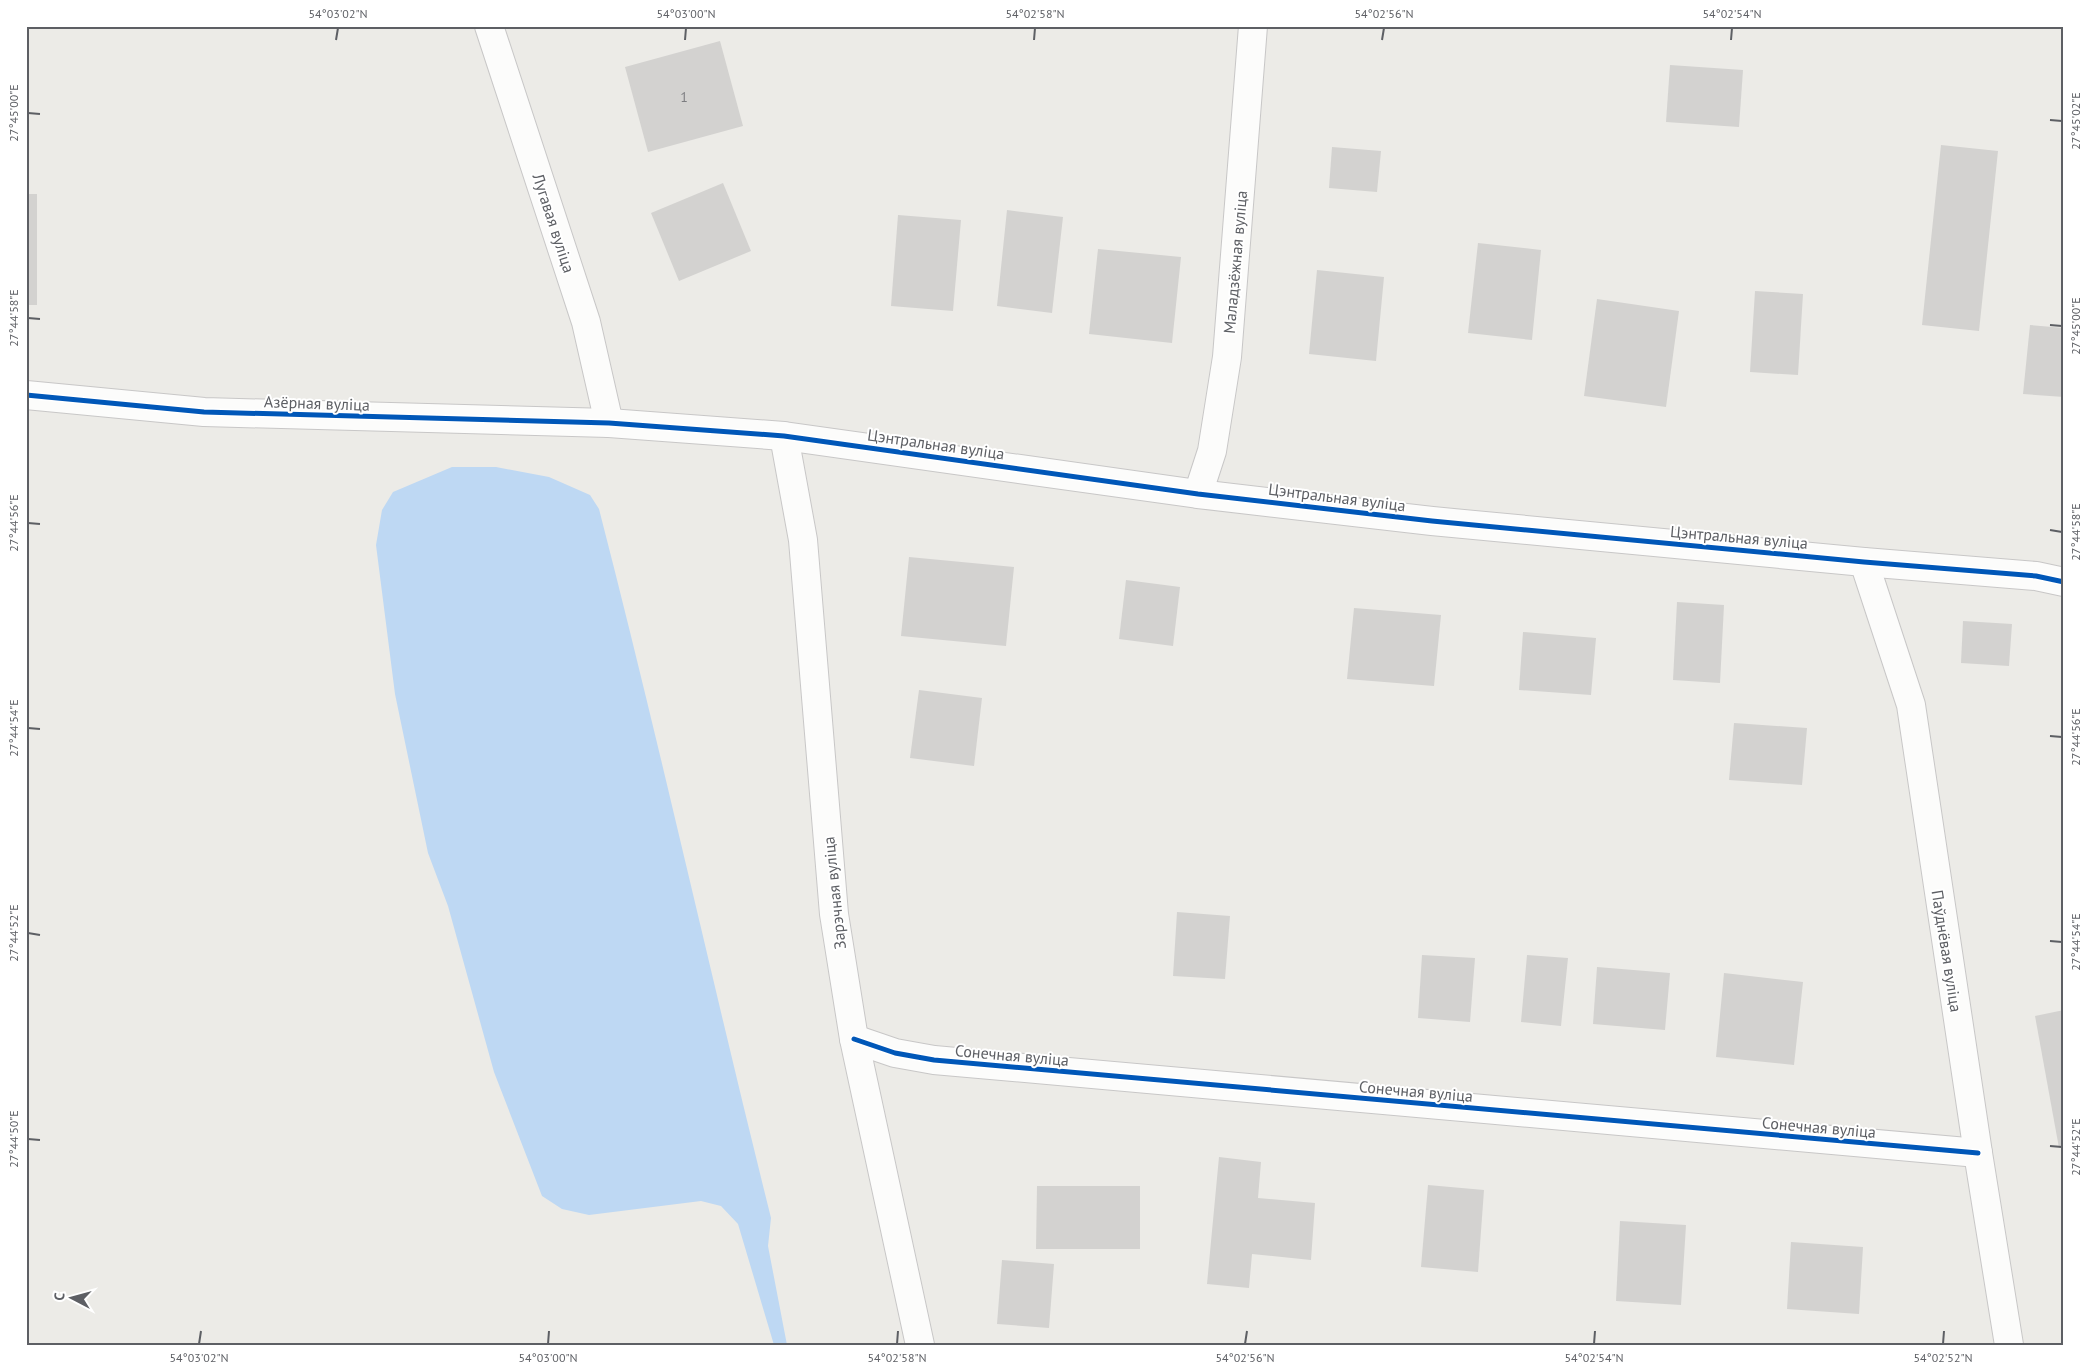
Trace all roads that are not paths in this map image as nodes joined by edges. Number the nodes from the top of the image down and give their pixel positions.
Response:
1 (488, 26) edge
2 (1253, 26) edge
3 (26, 395) edge
4 (608, 423) junction
5 (784, 436) junction
6 (1198, 494) junction
7 (1864, 562) junction
8 (2064, 582) edge
9 (854, 1039) junction
10 (1978, 1153) junction
11 (920, 1345) edge
12 (2009, 1345) edge

1 - 4 street, Лугавая вуліца
2 - 6 street, Маладзёжная вуліца
3 - 4 street, Азёрная вуліца
4 - 5 street, Цэнтральная вуліца
5 - 6 street, Цэнтральная вуліца
5 - 9 street, Зарэчная вуліца
6 - 7 street, Цэнтральная вуліца
7 - 8 street, Цэнтральная вуліца
7 - 10 street, Паўднёвая вуліца
9 - 10 street, Сонечная вуліца
9 - 11 street, Зарэчная вуліца
10 - 12 street, Паўднёвая вуліца

